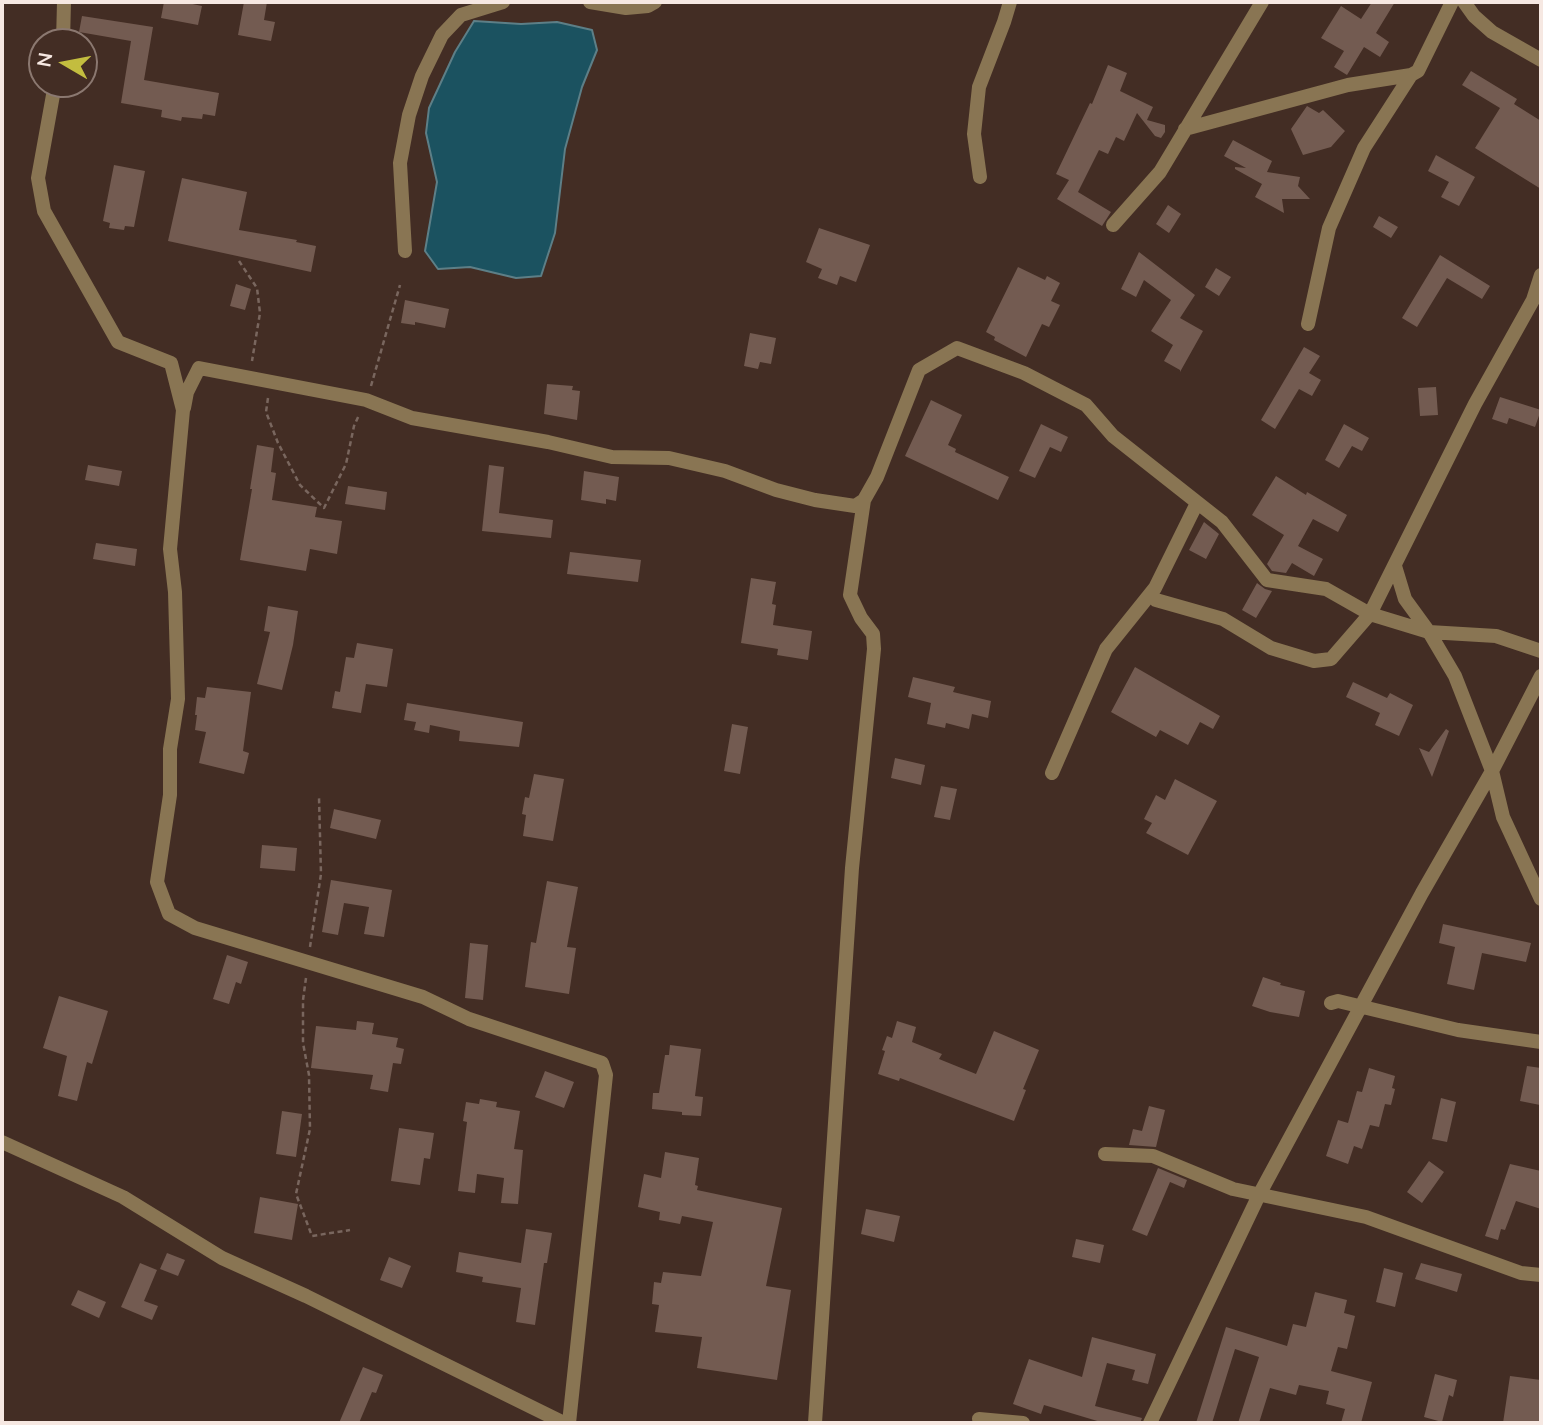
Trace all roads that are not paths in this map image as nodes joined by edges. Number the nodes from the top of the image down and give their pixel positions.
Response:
1 (64, 2) edge
2 (503, 2) edge
3 (590, 2) edge
4 (655, 2) edge
5 (1010, 2) edge
6 (1262, 2) edge
7 (1452, 2) edge
8 (1464, 2) edge
9 (63, 28) edge
10 (1541, 49) edge
11 (1523, 50) junction
12 (1541, 60) edge
13 (1411, 75) junction
14 (52, 98) edge
15 (1185, 129) junction
16 (980, 177) dead end
17 (1113, 225) dead end
18 (405, 251) dead end
19 (1541, 275) edge
20 (1308, 324) dead end
21 (171, 363) junction
22 (199, 368) junction
23 (183, 410) junction
24 (864, 500) junction
25 (1197, 503) junction
26 (1395, 566) junction
27 (1156, 600) dead end
28 (1370, 614) junction
29 (1429, 632) junction
30 (1541, 651) edge
31 (1541, 676) edge
32 (1492, 771) junction
33 (1052, 773) dead end
34 (1541, 899) edge
35 (1331, 1003) dead end
36 (1360, 1006) junction
37 (1541, 1042) edge
38 (2, 1142) edge
39 (1105, 1154) dead end
40 (1259, 1195) junction
41 (1541, 1275) edge
42 (979, 1419) dead end
43 (567, 1423) edge
44 (815, 1423) edge
45 (1023, 1423) edge
46 (1150, 1423) edge

1 - 9 street
2 - 18 street
3 - 4 street
5 - 16 street
6 - 15 street
7 - 13 street
8 - 11 street
10 - 11 street
11 - 12 street
13 - 15 street
13 - 20 street
14 - 21 street
15 - 17 street
19 - 26 street
21 - 22 street
21 - 23 street
22 - 23 street
22 - 24 street
23 - 43 street
24 - 25 street
24 - 44 street
25 - 28 street
25 - 33 street
26 - 28 street
26 - 29 street
27 - 28 street
28 - 29 street
29 - 30 street
29 - 32 street
31 - 32 street
32 - 34 street
32 - 36 street
35 - 36 street
36 - 37 street
36 - 40 street
38 - 43 street
39 - 40 street
40 - 41 street
40 - 46 street
42 - 45 street

